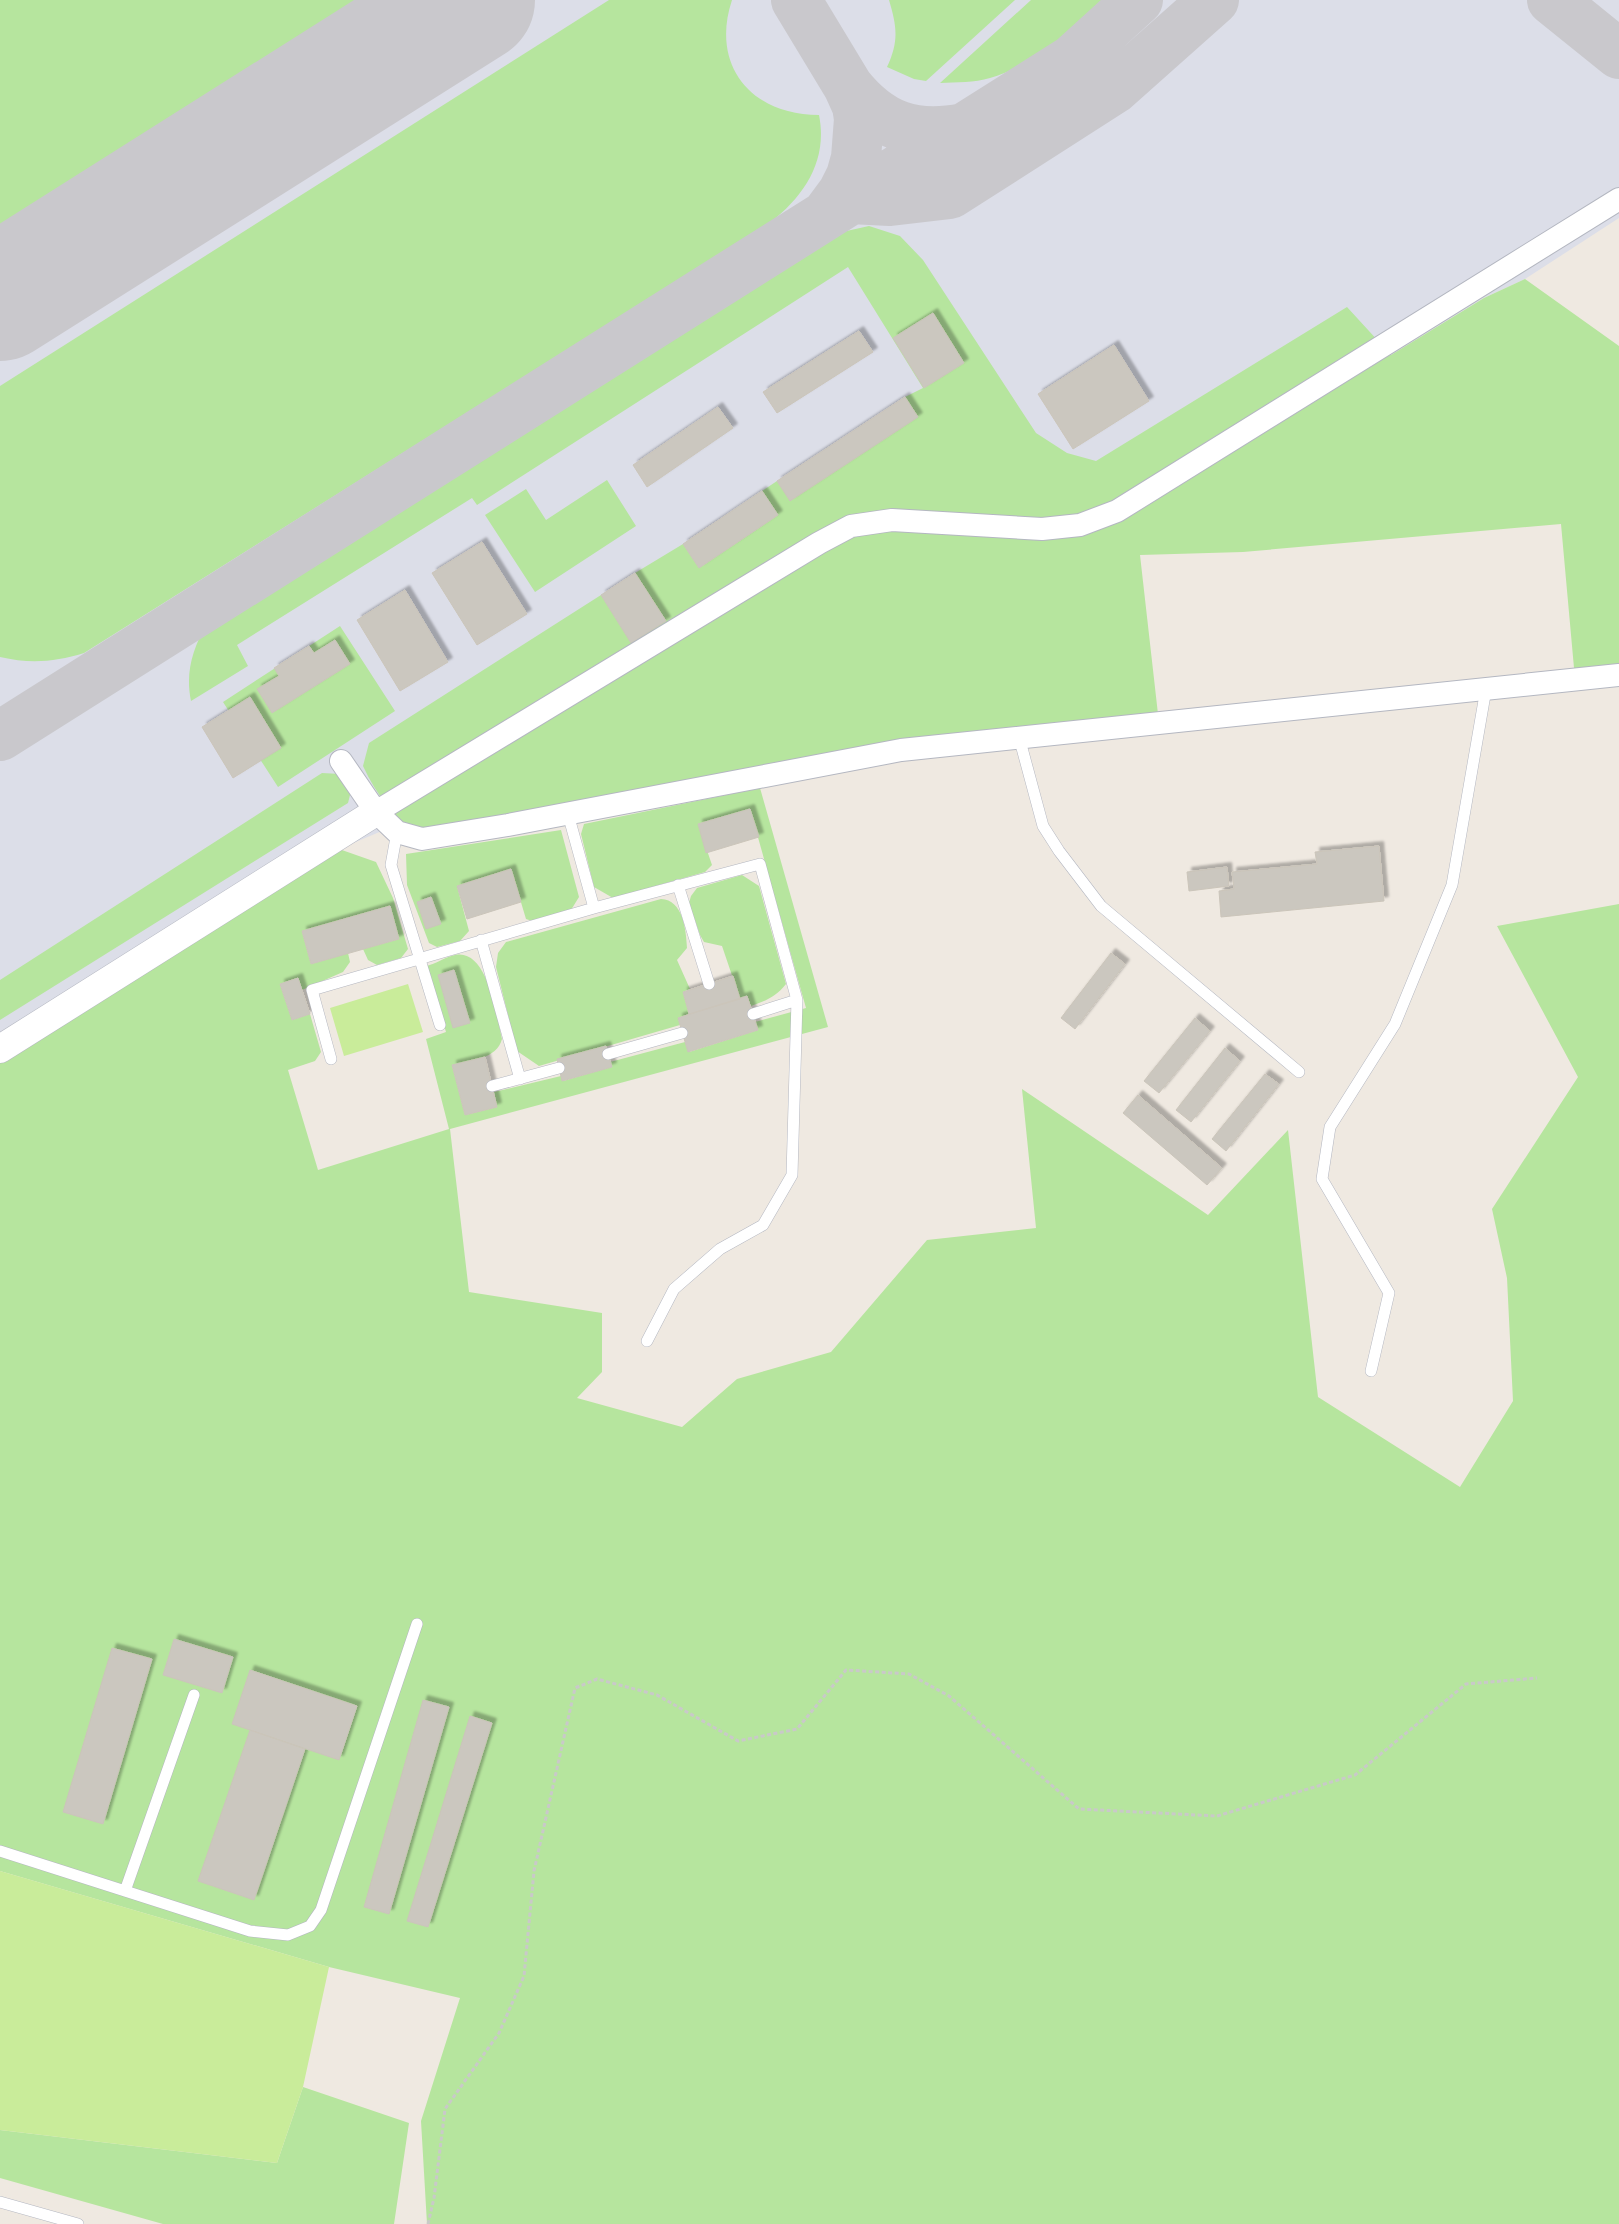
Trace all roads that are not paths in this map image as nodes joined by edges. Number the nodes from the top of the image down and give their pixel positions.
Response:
1 (1619, 199) edge
2 (1619, 675) edge
3 (1486, 689) junction
4 (1019, 737) junction
5 (341, 761) dead end
6 (376, 812) junction
7 (568, 814) junction
8 (397, 832) junction
9 (678, 886) junction
10 (594, 908) junction
11 (481, 940) junction
12 (419, 958) junction
13 (709, 984) dead end
14 (797, 1000) junction
15 (753, 1014) dead end
16 (440, 1025) dead end
17 (682, 1033) dead end
18 (0, 1049) edge
19 (608, 1054) dead end
20 (331, 1059) dead end
21 (559, 1068) dead end
22 (1299, 1072) dead end
23 (520, 1079) junction
24 (492, 1086) dead end
25 (647, 1341) dead end
26 (1370, 1371) dead end
27 (417, 1624) dead end
28 (194, 1695) dead end
29 (0, 1851) edge
30 (125, 1891) junction
31 (0, 2202) edge
32 (78, 2224) edge

1 - 6 street
2 - 3 street
3 - 4 street
3 - 26 lane
4 - 7 street
4 - 22 lane
5 - 6 street
6 - 8 street
6 - 18 street
7 - 8 street
7 - 10 lane
8 - 12 lane
9 - 10 lane
9 - 13 lane
9 - 14 lane
10 - 11 lane
11 - 12 lane
11 - 23 lane
12 - 16 lane
12 - 20 lane
14 - 15 lane
14 - 25 lane
17 - 19 lane
21 - 23 lane
23 - 24 lane
27 - 30 lane
28 - 30 lane
29 - 30 lane
31 - 32 lane

